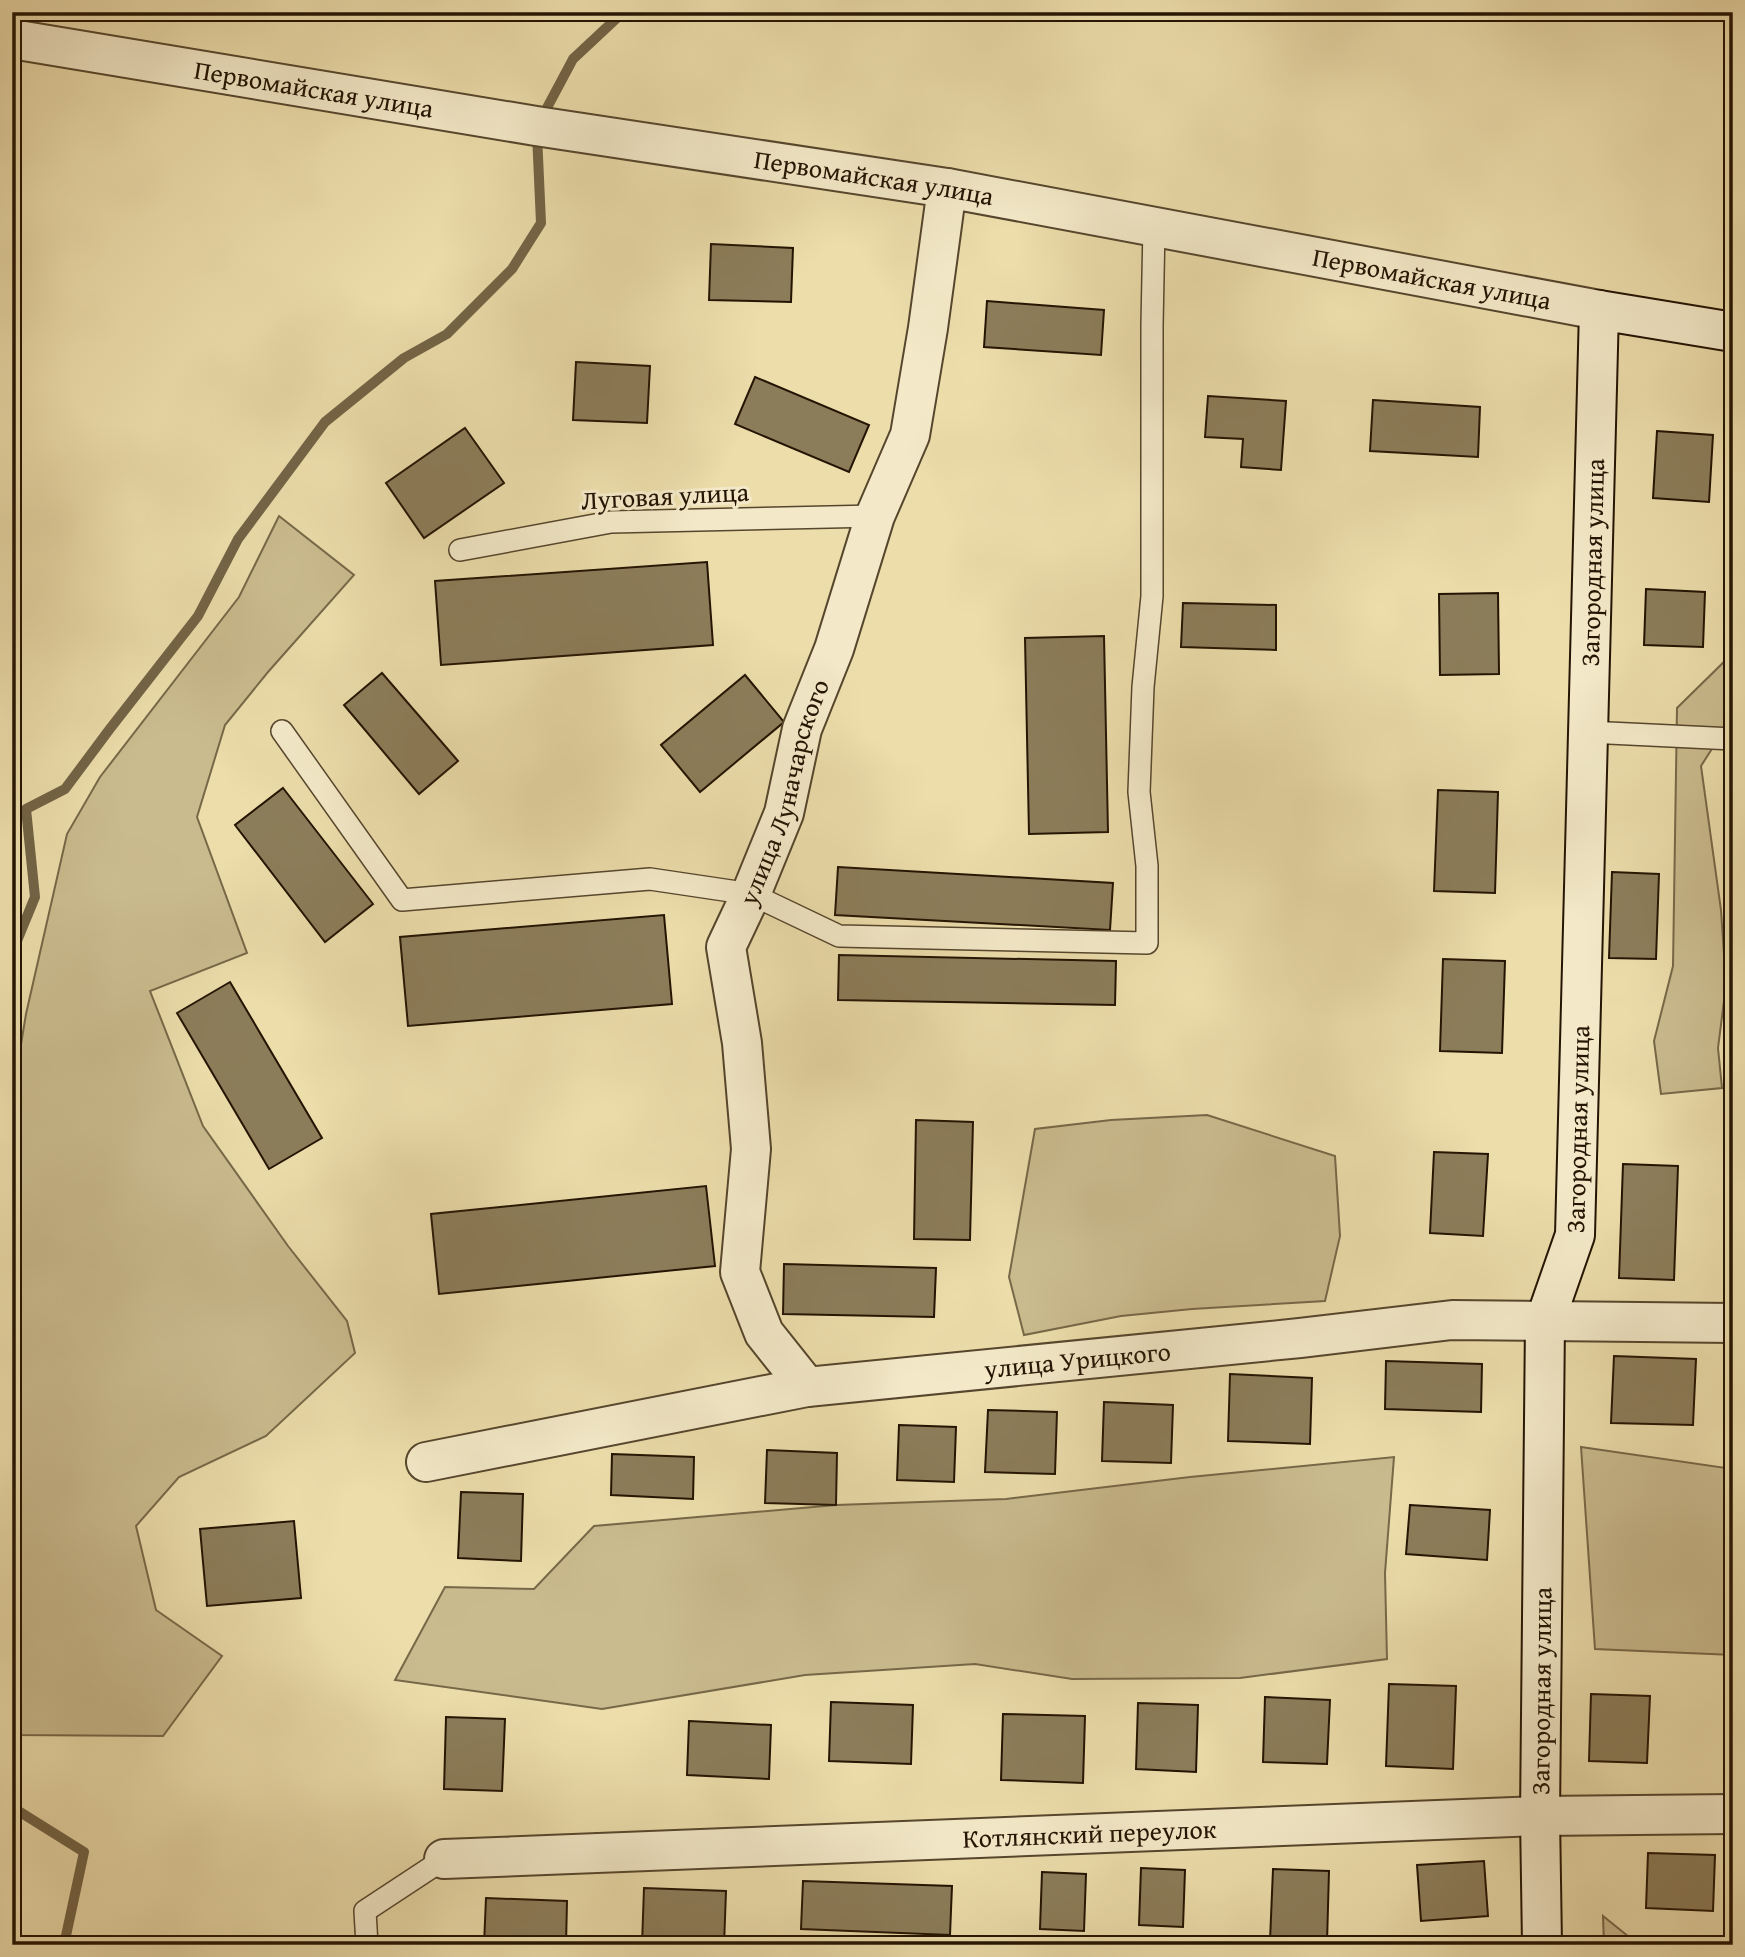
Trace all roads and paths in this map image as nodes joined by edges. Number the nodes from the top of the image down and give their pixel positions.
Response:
1 (12, 39) edge
2 (947, 188) junction
3 (1154, 227) junction
4 (1599, 310) junction
5 (1733, 332) edge
6 (875, 516) junction
7 (460, 550) dead end
8 (282, 731) dead end
9 (1588, 732) junction
10 (1733, 739) edge
11 (751, 894) junction
12 (1545, 1321) junction
13 (1733, 1323) edge
14 (807, 1387) junction
15 (426, 1462) dead end
16 (1733, 1814) edge
17 (1540, 1816) junction
18 (444, 1859) joint
19 (367, 1945) edge
20 (1542, 1945) edge

1 - 2 street, Первомайская улица
2 - 3 street, Первомайская улица
2 - 6 street, улица Луначарского
3 - 4 street, Первомайская улица
3 - 11 lane
4 - 5 street, Первомайская улица
4 - 9 street, Загородная улица
6 - 7 lane, Луговая улица
6 - 11 street, улица Луначарского
8 - 11 lane
9 - 10 lane
9 - 12 street, Загородная улица
11 - 14 street, улица Луначарского
12 - 13 street, улица Урицкого
12 - 14 street, улица Урицкого
12 - 17 street, Загородная улица
14 - 15 street, улица Урицкого
16 - 17 street, Котлянский переулок
17 - 18 street, Котлянский переулок
17 - 20 street, Загородная улица
18 - 19 lane

